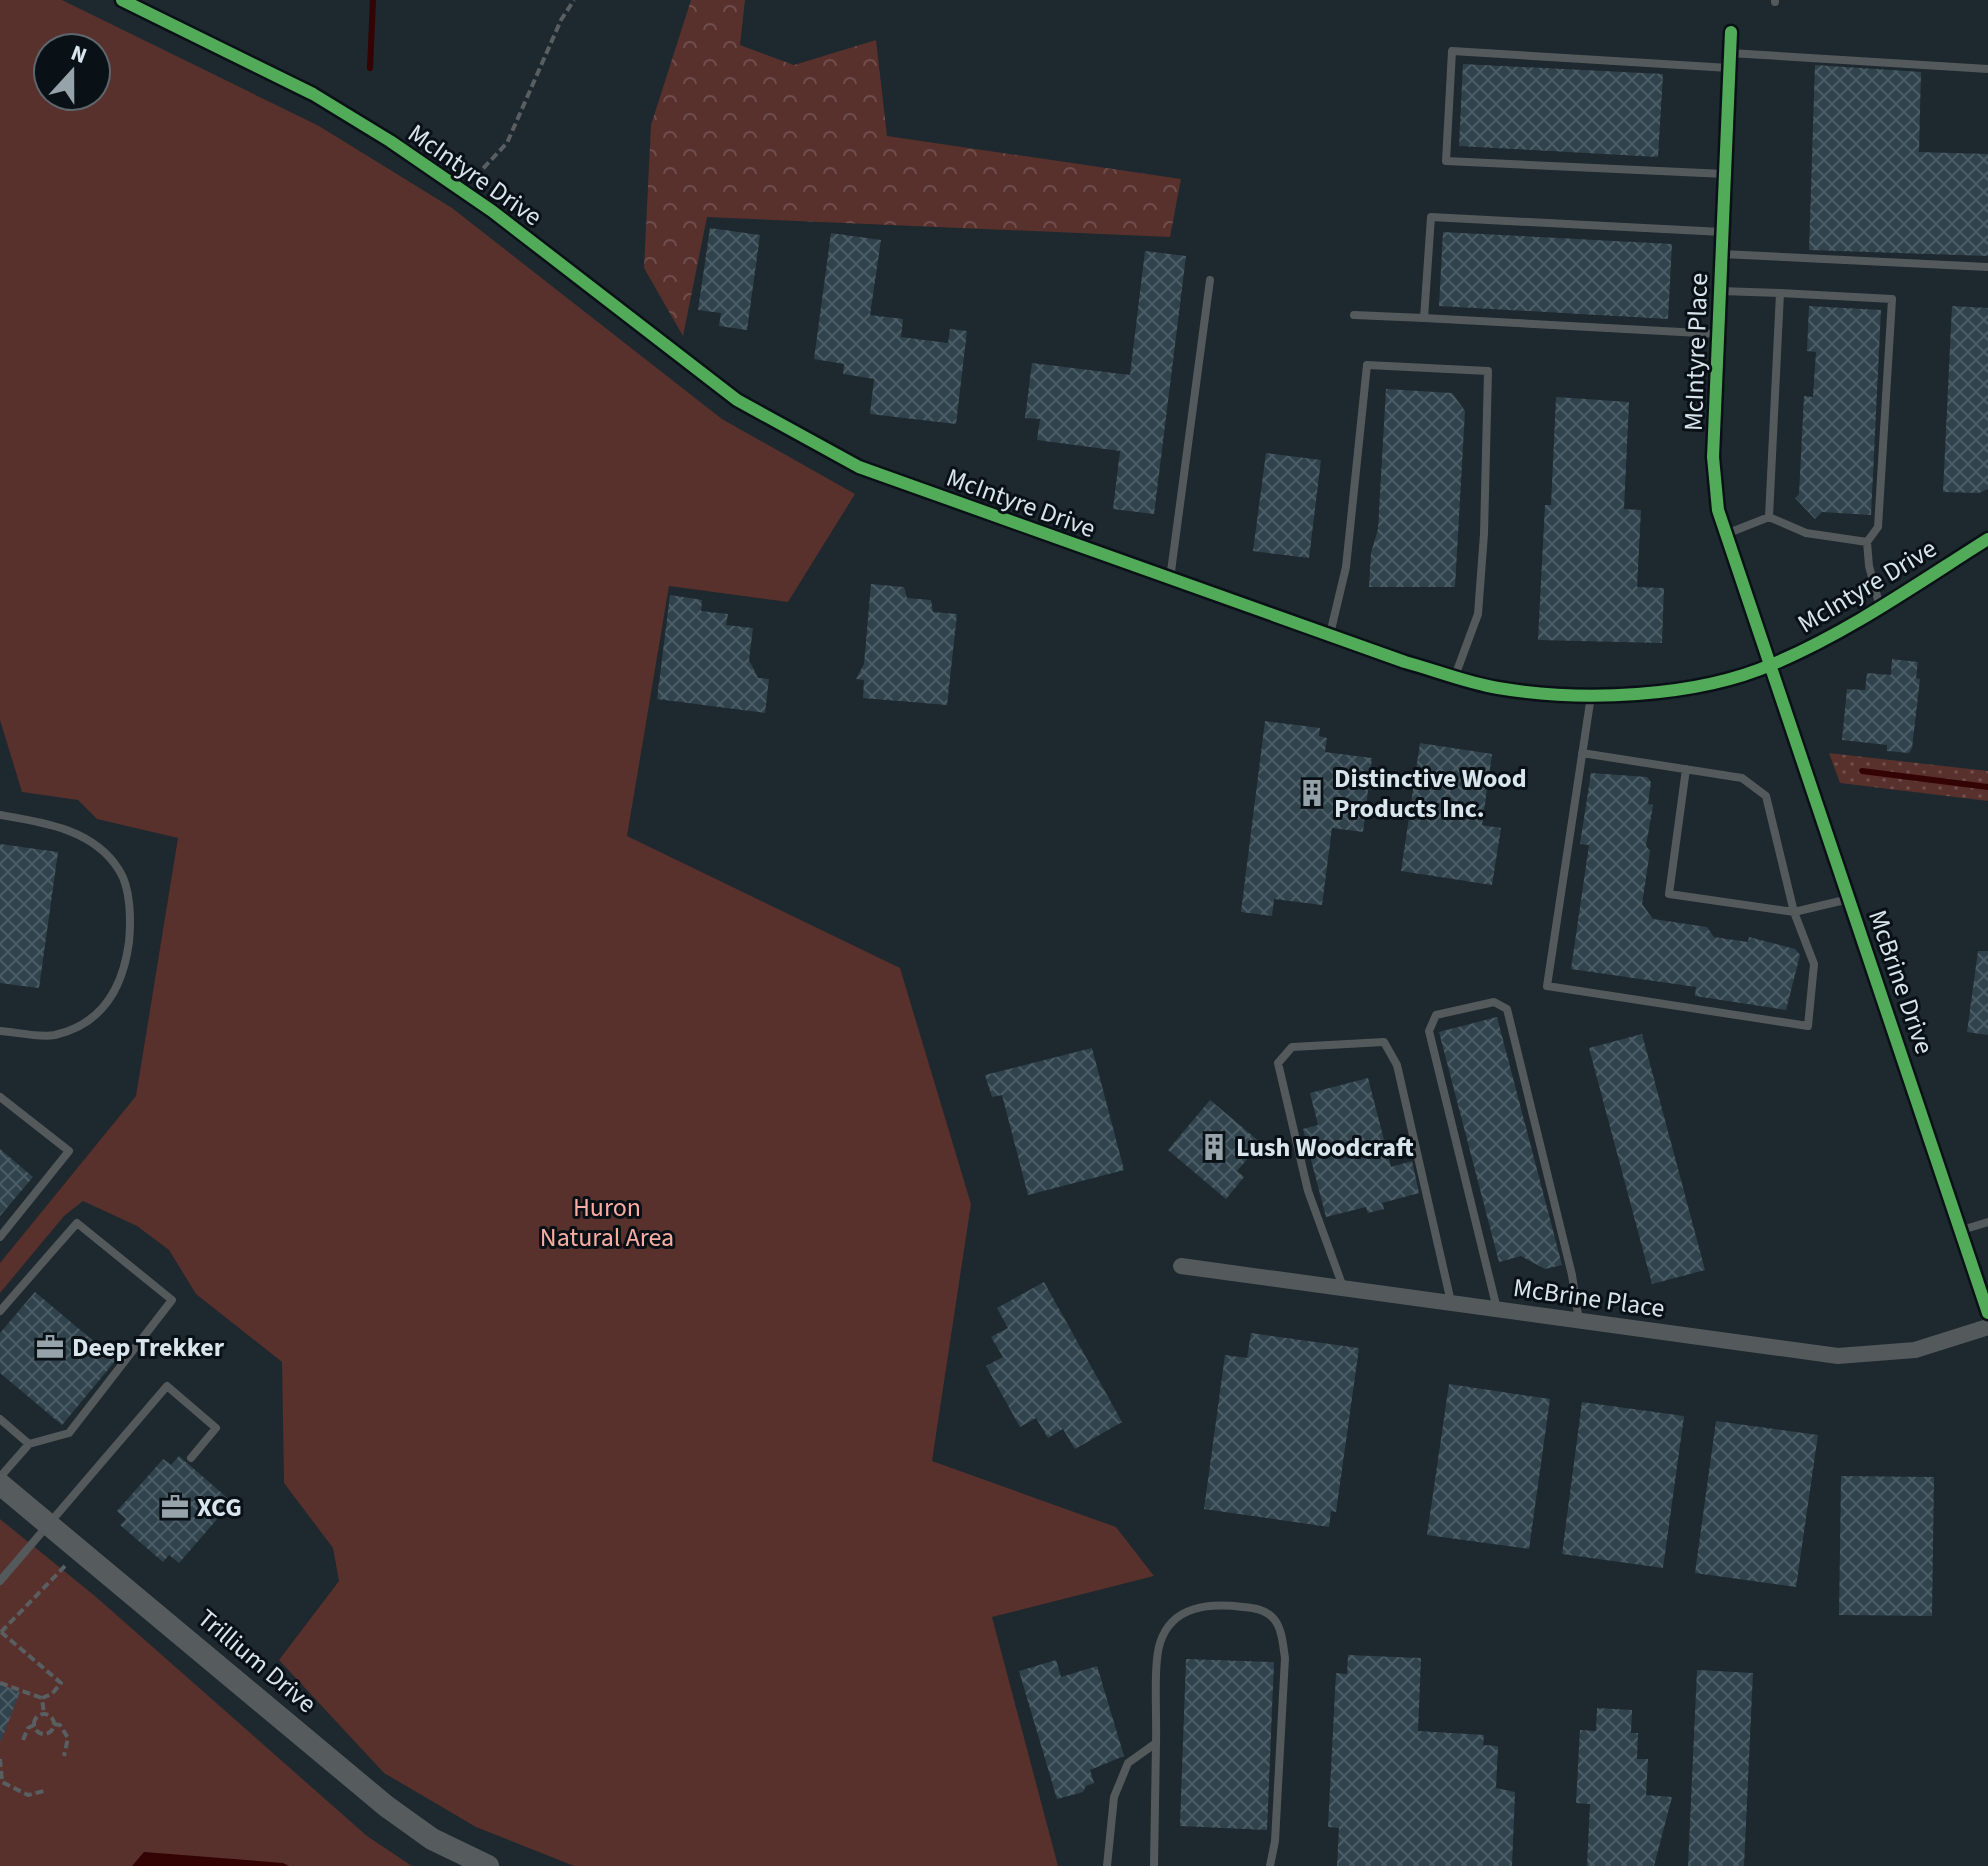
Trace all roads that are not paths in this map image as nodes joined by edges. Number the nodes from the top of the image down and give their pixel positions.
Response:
1 (122, 0) edge
2 (1731, 32) dead end
3 (1730, 60) junction
4 (1988, 69) edge
5 (1725, 174) junction
6 (1723, 232) junction
7 (1722, 254) junction
8 (1988, 267) edge
9 (1210, 280) dead end
10 (1720, 291) junction
11 (1780, 293) junction
12 (1354, 315) dead end
13 (1424, 318) junction
14 (1718, 334) junction
15 (1769, 517) junction
16 (1726, 534) junction
17 (1988, 539) edge
18 (1867, 542) junction
19 (1170, 579) junction
20 (1880, 607) junction
21 (1330, 635) junction
22 (1770, 666) junction
23 (1455, 676) junction
24 (1591, 696) junction
25 (1582, 753) junction
26 (1686, 769) junction
27 (0, 815) edge
28 (1849, 899) junction
29 (1794, 912) junction
30 (0, 1031) edge
31 (0, 1097) edge
32 (1988, 1222) edge
33 (1962, 1230) junction
34 (0, 1237) edge
35 (1181, 1266) dead end
36 (1343, 1288) junction
37 (1451, 1303) junction
38 (1498, 1310) junction
39 (0, 1311) edge
40 (1988, 1313) edge
41 (1579, 1321) junction
42 (1988, 1327) edge
43 (0, 1419) edge
44 (29, 1444) junction
45 (191, 1458) dead end
46 (0, 1477) edge
47 (0, 1484) edge
48 (50, 1524) junction
49 (0, 1581) edge
50 (1156, 1743) junction
51 (488, 1866) edge
52 (1107, 1866) edge
53 (1154, 1866) edge
54 (1270, 1866) edge

1 - 19 street, McIntyre Drive
2 - 3 street, McIntyre Place
3 - 4 lane
3 - 5 street, McIntyre Place
3 - 5 lane
5 - 6 street, McIntyre Place
6 - 7 street, McIntyre Place
6 - 13 lane
7 - 8 lane
7 - 10 street, McIntyre Place
9 - 19 lane
10 - 11 lane
10 - 14 street, McIntyre Place
11 - 15 lane
11 - 18 lane
12 - 13 lane
13 - 14 lane
14 - 16 street, McIntyre Place
15 - 16 lane
15 - 18 lane
16 - 22 street, McIntyre Place
17 - 20 street, McIntyre Drive
18 - 20 lane
19 - 21 street, McIntyre Drive
20 - 22 street, McIntyre Drive
21 - 23 street, McIntyre Drive
21 - 23 lane
22 - 24 street, McIntyre Drive
22 - 28 street, McBrine Drive
23 - 24 street, McIntyre Drive
24 - 25 lane
25 - 26 lane
25 - 29 lane
26 - 29 lane
26 - 29 lane
27 - 30 lane
28 - 29 lane
28 - 33 street, McBrine Drive
31 - 34 lane
32 - 33 lane
33 - 40 street, McBrine Drive
35 - 36 street, McBrine Place
36 - 37 street, McBrine Place
36 - 37 lane
37 - 38 street, McBrine Place
38 - 41 street, McBrine Place
38 - 41 lane
39 - 44 lane
41 - 42 street, McBrine Place
43 - 44 lane
44 - 46 lane
45 - 48 lane
47 - 48 street, Trillium Drive
48 - 49 lane
48 - 51 street, Trillium Drive
50 - 52 lane
50 - 53 lane
50 - 54 lane

